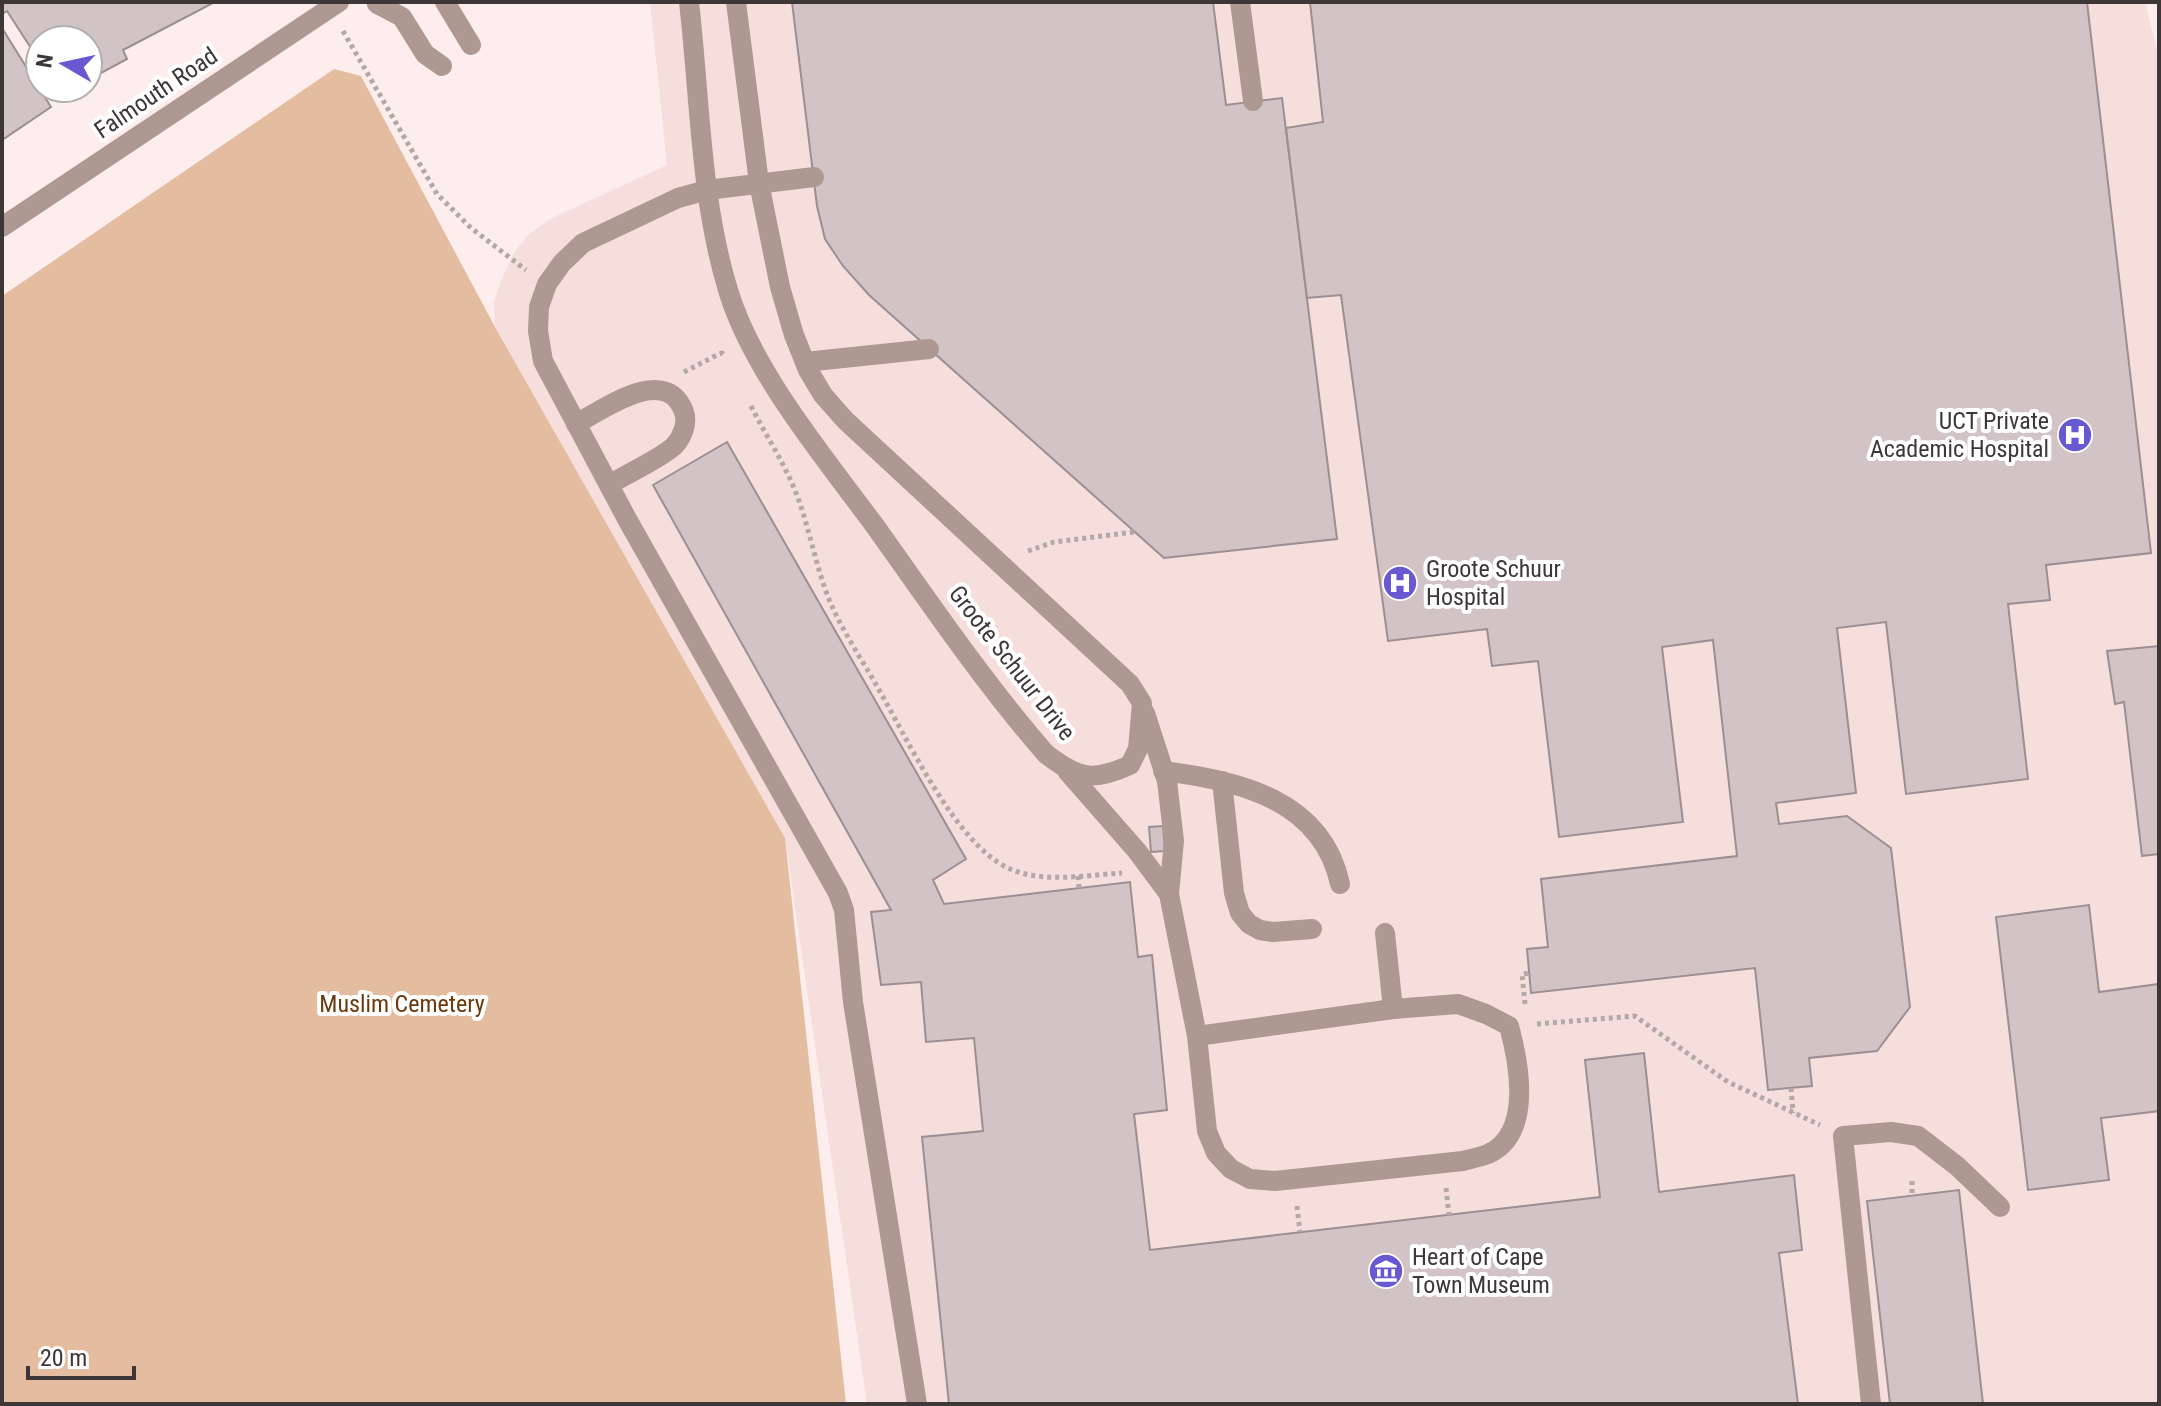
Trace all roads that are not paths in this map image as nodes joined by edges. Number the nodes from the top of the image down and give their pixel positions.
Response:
1 (445, 2) edge
2 (689, 2) edge
3 (736, 2) edge
4 (1240, 2) edge
5 (373, 3) edge
6 (334, 5) edge
7 (471, 45) dead end
8 (442, 66) dead end
9 (1253, 101) dead end
10 (814, 177) dead end
11 (759, 183) junction
12 (707, 190) junction
13 (2, 227) edge
14 (929, 349) dead end
15 (805, 362) junction
16 (576, 424) junction
17 (609, 485) junction
18 (1142, 703) junction
19 (1066, 769) junction
20 (1163, 771) junction
21 (1222, 781) junction
22 (1340, 884) dead end
23 (1166, 889) junction
24 (1312, 929) dead end
25 (1385, 933) dead end
26 (1393, 1009) junction
27 (1197, 1036) junction
28 (2000, 1207) dead end
29 (917, 1404) edge
30 (1871, 1404) edge

1 - 7 street
2 - 12 street, Groote Schuur Drive
3 - 11 street
4 - 9 street
5 - 8 street
6 - 13 street, Falmouth Road
10 - 11 street
11 - 12 street
11 - 15 street
12 - 16 street
12 - 19 street, Groote Schuur Drive
14 - 15 street
15 - 18 street
16 - 17 street
16 - 17 street
17 - 29 street
18 - 19 street, Groote Schuur Drive
18 - 20 street
19 - 23 street
20 - 21 street
20 - 23 street
21 - 22 street
21 - 24 street
23 - 27 street
25 - 26 street
26 - 27 street
26 - 27 street
28 - 30 street

